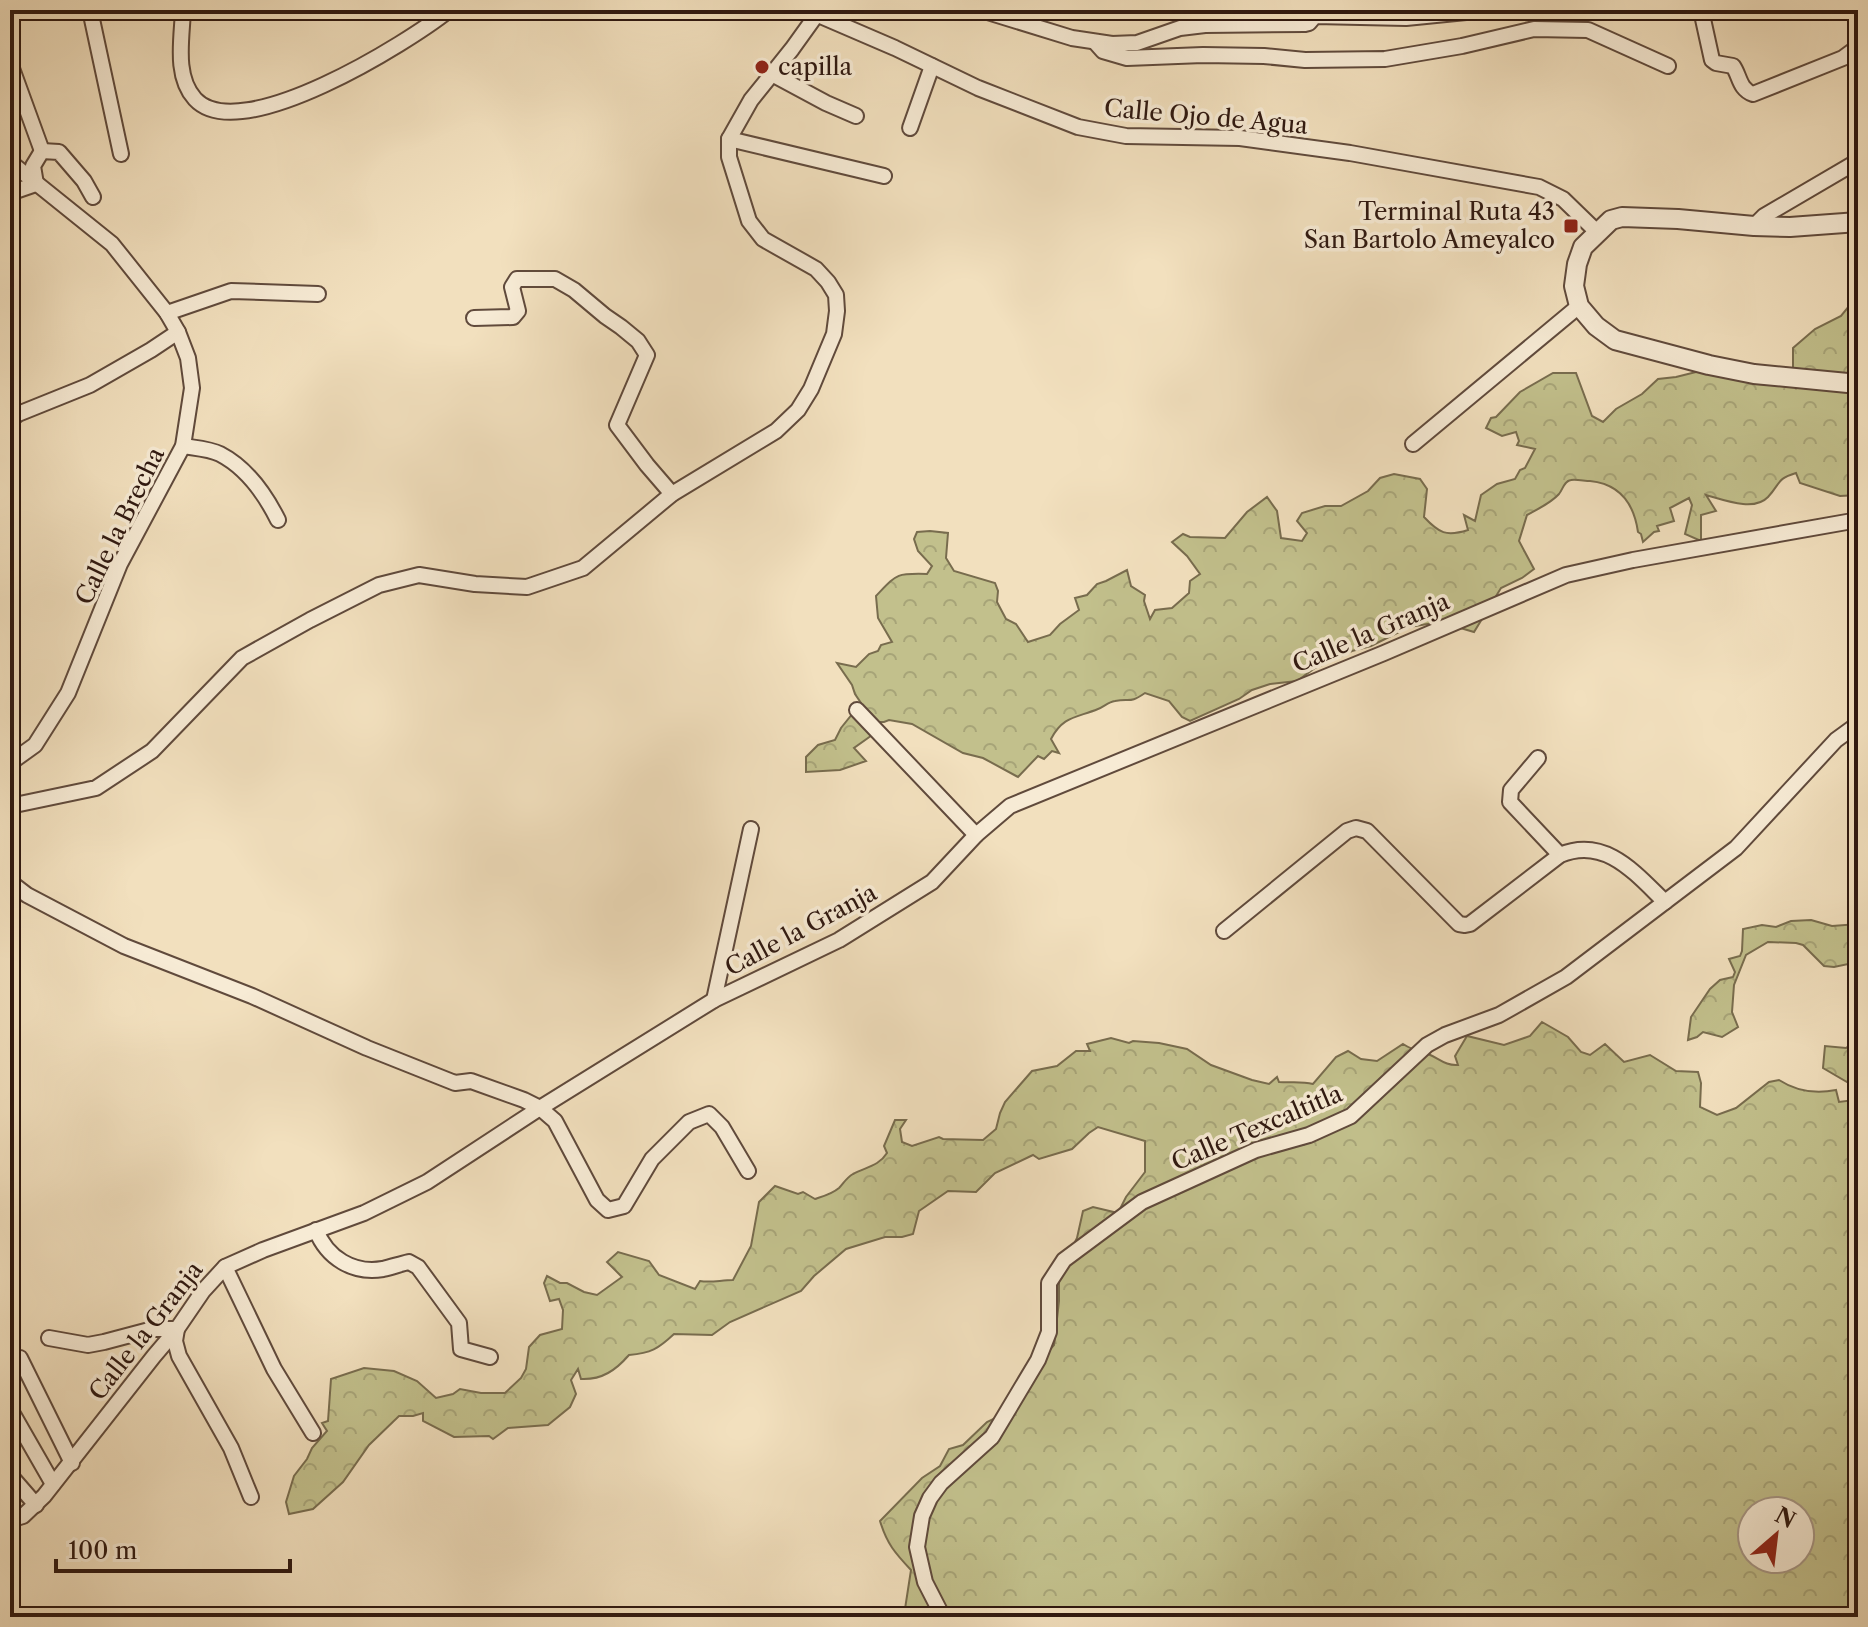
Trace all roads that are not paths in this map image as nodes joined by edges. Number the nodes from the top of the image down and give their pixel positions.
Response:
1 (90, 10) edge
2 (183, 10) edge
3 (449, 10) edge
4 (981, 10) edge
5 (1486, 10) edge
6 (1701, 10) edge
7 (818, 12) edge
8 (1313, 13) edge
9 (1095, 42) junction
10 (1858, 47) edge
11 (10, 63) edge
12 (932, 66) junction
13 (1668, 66) dead end
14 (772, 74) junction
15 (856, 116) dead end
16 (910, 128) dead end
17 (729, 139) junction
18 (42, 151) junction
19 (121, 154) dead end
20 (1858, 161) edge
21 (10, 162) edge
22 (884, 176) dead end
23 (36, 184) junction
24 (10, 193) edge
25 (93, 197) dead end
26 (1858, 222) edge
27 (1754, 226) junction
28 (1597, 232) junction
29 (318, 294) dead end
30 (1579, 306) junction
31 (167, 313) junction
32 (474, 318) dead end
33 (178, 332) junction
34 (1858, 384) edge
35 (10, 420) edge
36 (1413, 444) dead end
37 (183, 446) junction
38 (672, 494) junction
39 (278, 520) dead end
40 (1858, 520) edge
41 (857, 710) dead end
42 (1858, 724) edge
43 (1538, 758) dead end
44 (10, 763) edge
45 (10, 806) edge
46 (751, 829) dead end
47 (976, 835) junction
48 (1560, 855) junction
49 (10, 882) edge
50 (1665, 902) junction
51 (1224, 931) dead end
52 (714, 1000) junction
53 (540, 1108) junction
54 (748, 1171) dead end
55 (316, 1230) junction
56 (225, 1267) junction
57 (177, 1329) junction
58 (49, 1338) dead end
59 (490, 1357) dead end
60 (20, 1358) dead end
61 (10, 1409) edge
62 (313, 1433) dead end
63 (72, 1463) junction
64 (10, 1475) edge
65 (53, 1484) junction
66 (251, 1497) dead end
67 (36, 1505) junction
68 (10, 1520) edge
69 (943, 1617) edge

1 - 19 street
2 - 3 street
4 - 9 street
5 - 8 street
6 - 10 street
7 - 12 street, Calle Ojo de Agua
7 - 14 street
8 - 9 street
9 - 13 street
11 - 18 street
12 - 16 street
12 - 28 street, Calle Ojo de Agua
14 - 15 street
14 - 17 street
17 - 22 street
17 - 38 street
18 - 23 street
18 - 25 street
20 - 27 street
21 - 23 street, Calle la Brecha
23 - 24 street
23 - 31 street, Calle la Brecha
26 - 27 street
27 - 28 street
28 - 30 street
29 - 31 street
30 - 34 street
30 - 36 street
31 - 33 street, Calle la Brecha
32 - 38 street
33 - 35 street
33 - 37 street, Calle la Brecha
37 - 39 street
37 - 44 street, Calle la Brecha
38 - 45 street
40 - 47 street, Calle la Granja
41 - 47 street
42 - 50 street, Calle Texcaltitla
43 - 48 street
46 - 52 street
47 - 52 street, Calle la Granja
48 - 50 street
48 - 51 street
49 - 53 street
50 - 69 street, Calle Texcaltitla
52 - 53 street, Calle la Granja
53 - 54 street
53 - 55 street, Calle la Granja
55 - 56 street, Calle la Granja
55 - 59 street
56 - 57 street, Calle la Granja
56 - 62 street
57 - 58 street
57 - 63 street, Calle la Granja
57 - 66 street
60 - 63 street
61 - 65 street
63 - 65 street, Calle la Granja
64 - 67 street
65 - 67 street, Calle la Granja
67 - 68 street, Calle la Granja

